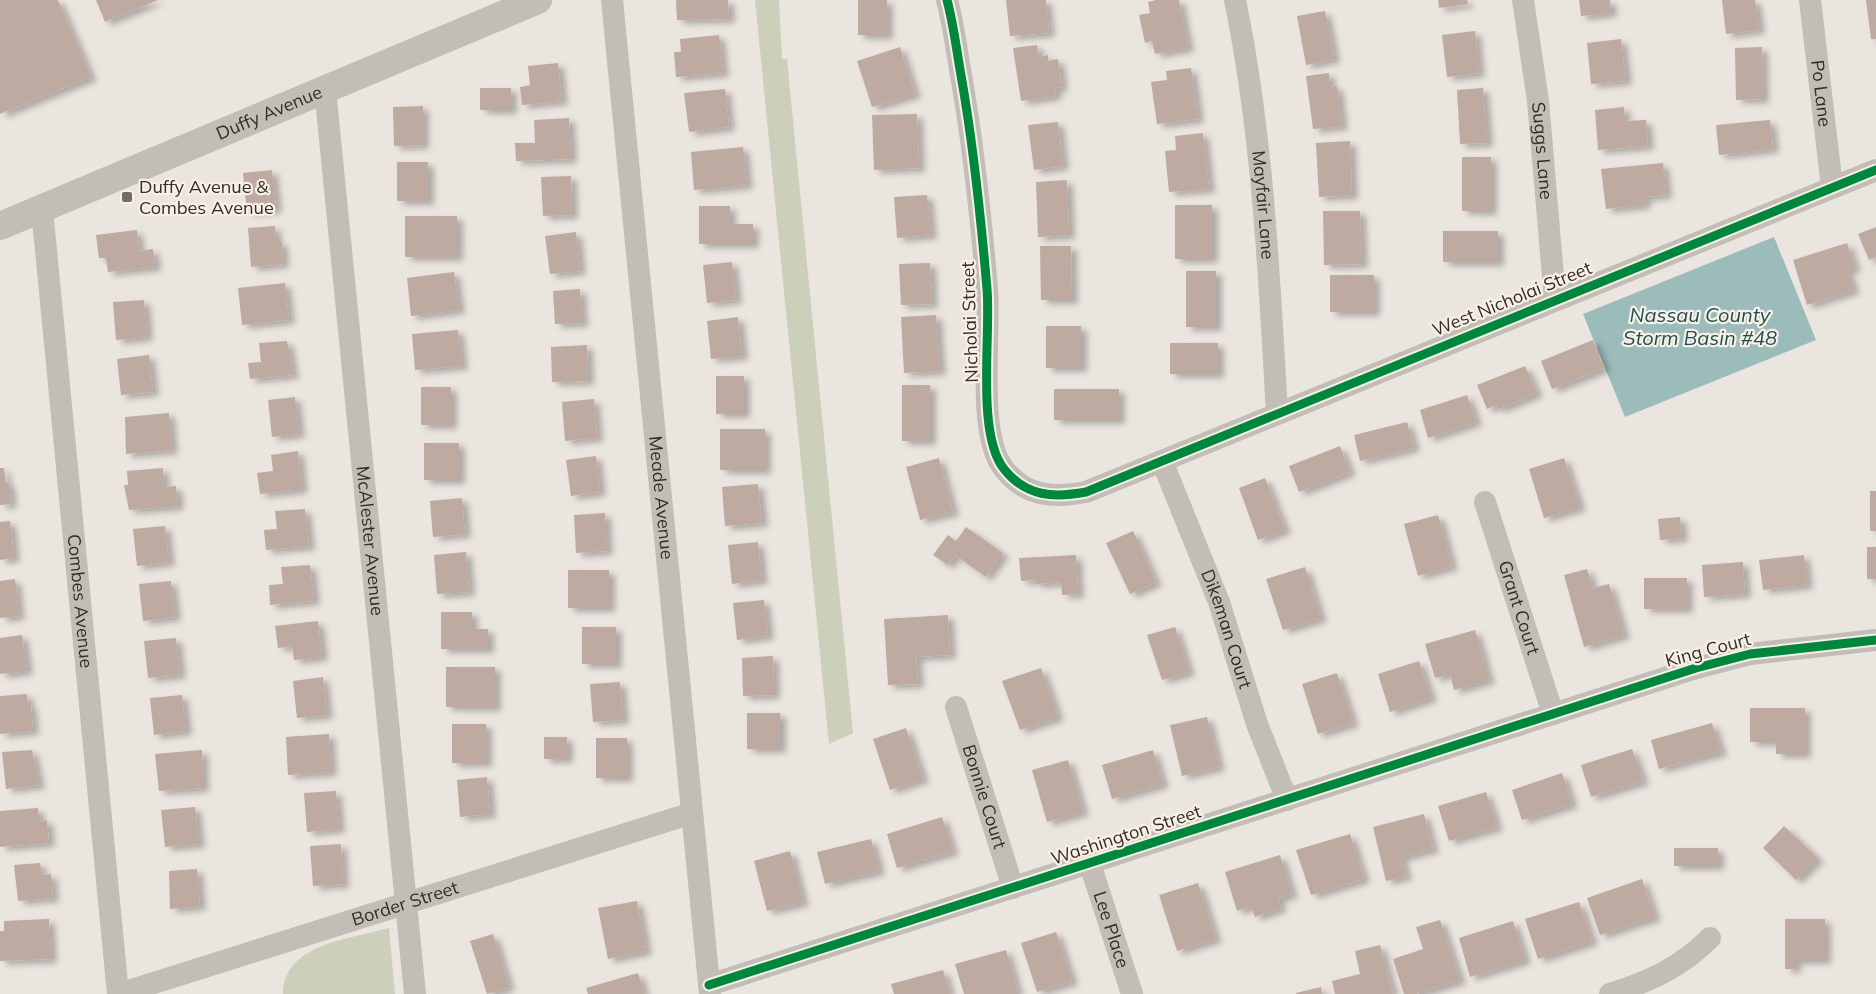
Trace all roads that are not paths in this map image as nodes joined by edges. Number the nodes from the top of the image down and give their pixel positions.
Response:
1 (538, 0) edge
2 (612, 0) edge
3 (947, 0) edge
4 (1235, 0) edge
5 (1523, 0) edge
6 (1809, 0) edge
7 (325, 89) junction
8 (1876, 170) edge
9 (1832, 188) junction
10 (42, 208) junction
11 (0, 226) edge
12 (1555, 300) junction
13 (1277, 413) junction
14 (1162, 461) junction
15 (1485, 502) dead end
16 (1876, 640) edge
17 (956, 707) dead end
18 (1553, 714) junction
19 (1287, 800) junction
20 (692, 813) junction
21 (1090, 864) junction
22 (1013, 888) junction
23 (406, 904) junction
24 (1710, 938) dead end
25 (710, 989) edge
26 (119, 994) edge
27 (416, 994) edge
28 (1132, 994) edge
29 (1610, 994) edge

1 - 7 street, Duffy Avenue
2 - 20 street, Meade Avenue
3 - 14 street, Nicholai Street
4 - 13 street, Mayfair Lane
5 - 12 street, Suggs Lane
6 - 9 street, Po Lane
7 - 10 street, Duffy Avenue
7 - 23 street, McAlester Avenue
8 - 9 street, West Nicholai Street
9 - 12 street, West Nicholai Street
10 - 11 street, Duffy Avenue
10 - 26 street, Combes Avenue
12 - 13 street, West Nicholai Street
13 - 14 street, West Nicholai Street
14 - 19 street, Dikeman Court
15 - 18 street, Grant Court
16 - 18 street, King Court
17 - 22 street, Bonnie Court
18 - 19 street, Washington Street
19 - 21 street, Washington Street
20 - 23 street, Border Street
20 - 25 street, Meade Avenue
21 - 22 street, Washington Street
21 - 28 street, Lee Place
22 - 25 street, Washington Street
23 - 26 street, Border Street
23 - 27 street, McAlester Avenue
24 - 29 street

